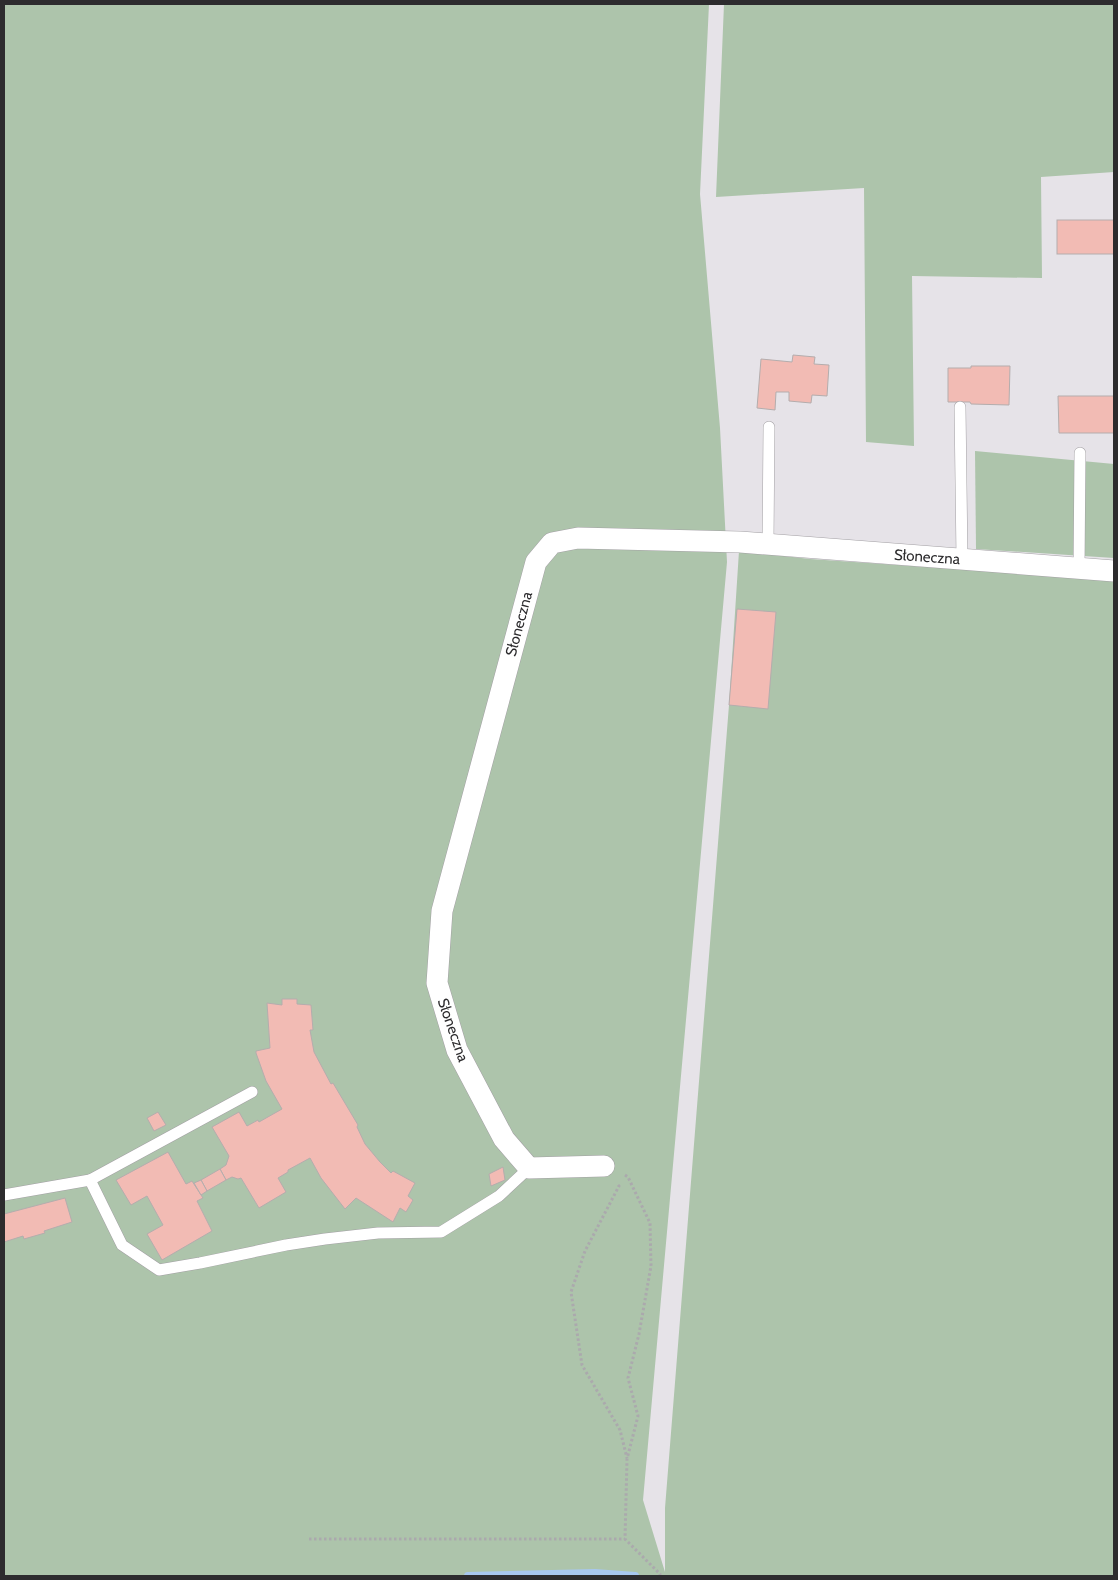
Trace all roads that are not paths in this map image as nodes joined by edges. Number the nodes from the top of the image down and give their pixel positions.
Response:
1 (960, 407) dead end
2 (769, 427) dead end
3 (1080, 453) dead end
4 (768, 544) junction
5 (962, 559) junction
6 (1079, 569) junction
7 (1114, 571) edge
8 (252, 1092) dead end
9 (604, 1166) road end
10 (529, 1168) junction
11 (90, 1180) junction
12 (4, 1195) edge

1 - 5 lane
2 - 4 lane
3 - 6 lane
4 - 5 street, Słoneczna
4 - 10 street, Słoneczna
5 - 6 street, Słoneczna
6 - 7 street, Słoneczna
8 - 11 lane
9 - 10 street
10 - 11 lane
11 - 12 lane

